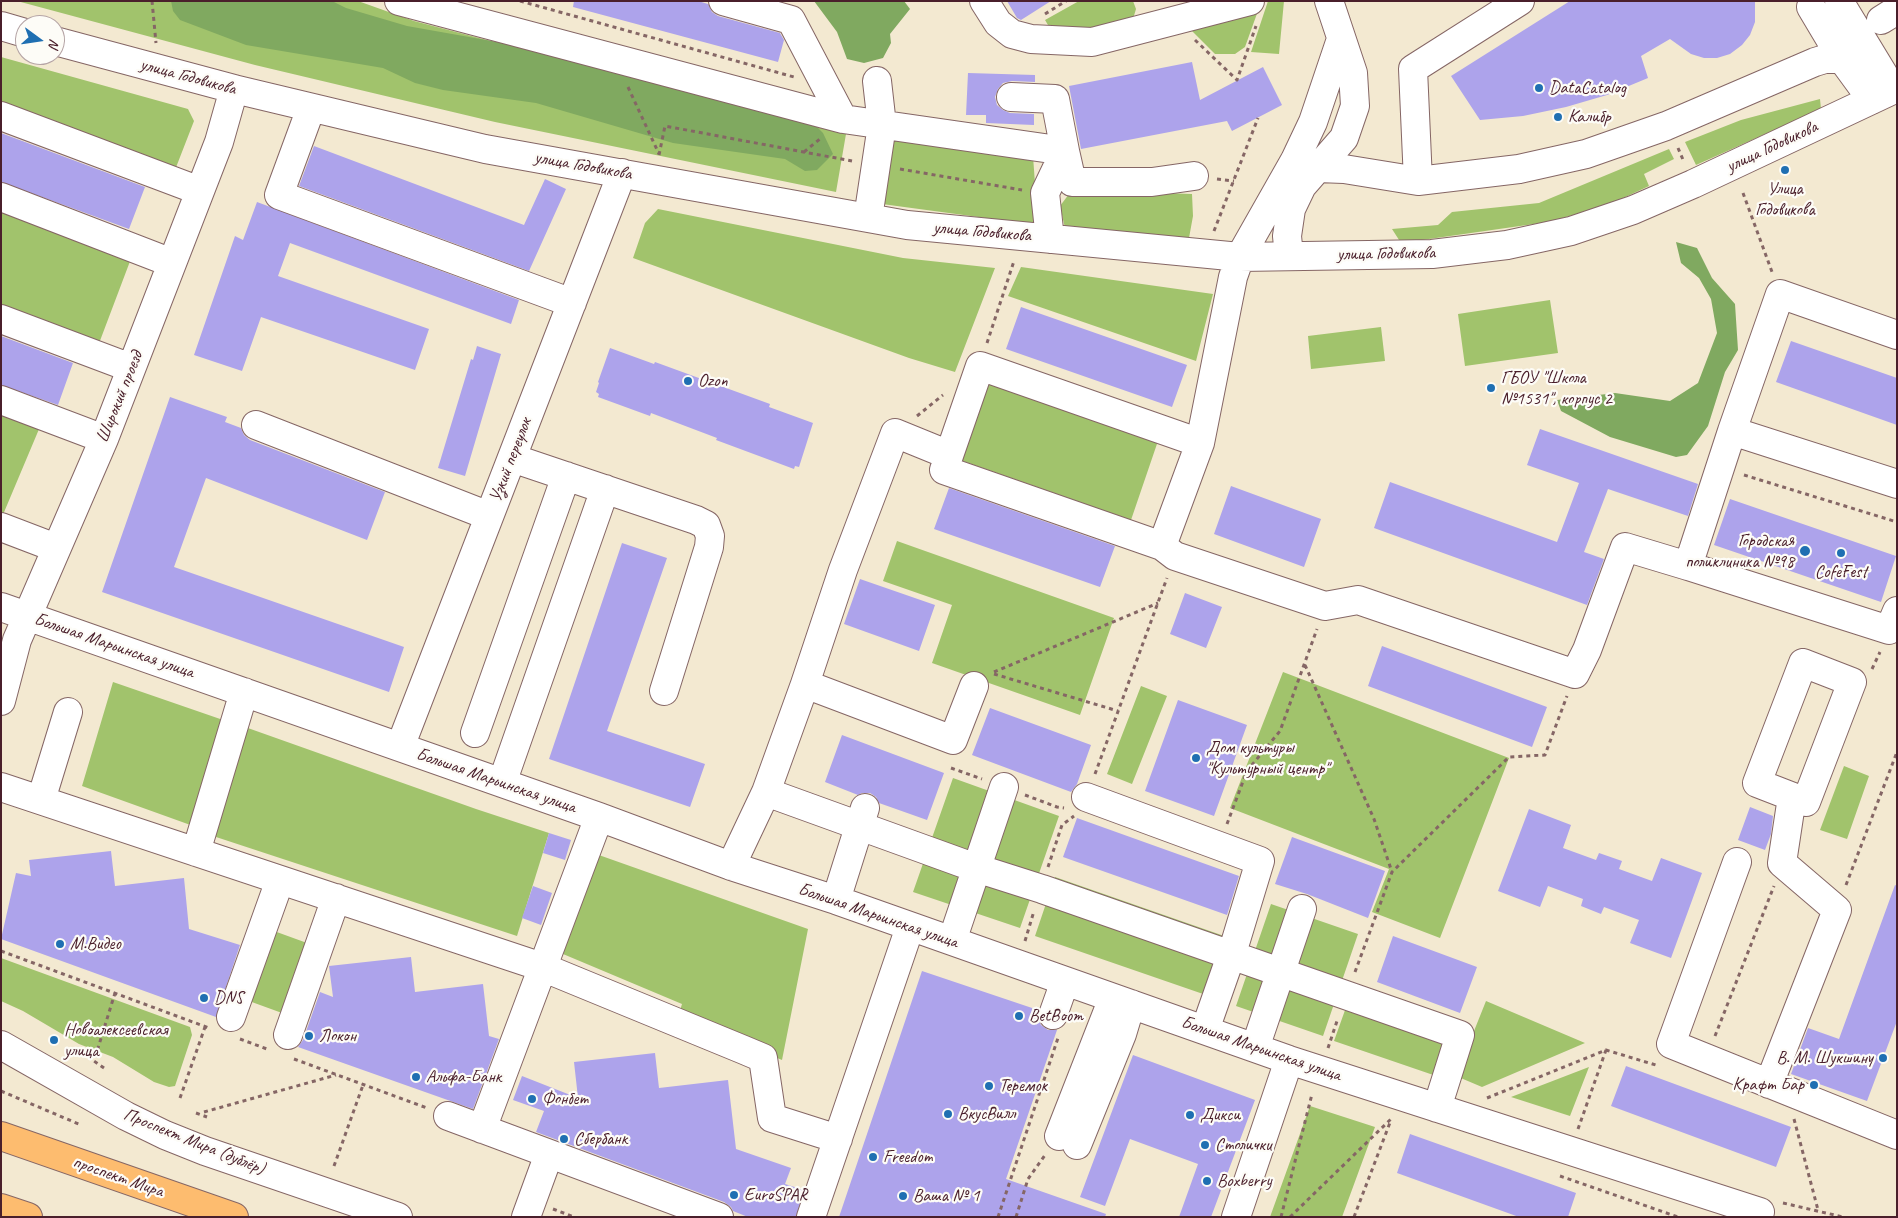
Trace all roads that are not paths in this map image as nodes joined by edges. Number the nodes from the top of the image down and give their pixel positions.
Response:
1 (399, 1) edge
2 (723, 1) edge
3 (984, 1) edge
4 (1329, 1) edge
5 (1520, 1) edge
6 (1839, 1) edge
7 (1811, 7) dead end
8 (1254, 10) edge
9 (1, 26) edge
10 (15, 30) edge
11 (1341, 39) junction
12 (65, 44) edge
13 (1842, 59) junction
14 (877, 80) dead end
15 (234, 89) junction
16 (1887, 93) edge
17 (1011, 97) dead end
18 (311, 108) junction
19 (1, 116) edge
20 (843, 120) junction
21 (882, 125) junction
22 (1065, 151) junction
23 (1318, 168) junction
24 (622, 173) junction
25 (1194, 176) dead end
26 (1418, 181) junction
27 (200, 191) junction
28 (1, 197) edge
29 (868, 218) junction
30 (1050, 239) junction
31 (1290, 256) junction
32 (1240, 257) junction
33 (172, 263) junction
34 (572, 303) junction
35 (1, 319) edge
36 (1897, 335) edge
37 (131, 368) junction
38 (1, 400) edge
39 (256, 426) dead end
40 (1732, 431) junction
41 (104, 439) junction
42 (1200, 443) junction
43 (949, 455) junction
44 (512, 458) junction
45 (566, 476) junction
46 (1897, 484) edge
47 (604, 489) junction
48 (489, 516) junction
49 (1, 527) edge
50 (56, 548) junction
51 (1168, 551) junction
52 (1688, 566) junction
53 (14, 611) edge
54 (1897, 611) edge
55 (805, 684) junction
56 (974, 686) dead end
57 (664, 691) dead end
58 (244, 692) junction
59 (1, 702) edge
60 (68, 712) dead end
61 (475, 733) dead end
62 (400, 747) junction
63 (502, 783) junction
64 (1, 787) edge
65 (1004, 787) dead end
66 (766, 792) junction
67 (1792, 796) junction
68 (1086, 797) road end
69 (41, 800) junction
70 (599, 817) junction
71 (862, 817) junction
72 (196, 852) junction
73 (1737, 862) dead end
74 (731, 866) junction
75 (976, 868) junction
76 (280, 880) junction
77 (336, 898) junction
78 (836, 900) junction
79 (1302, 909) dead end
80 (910, 926) junction
81 (952, 941) junction
82 (1231, 954) junction
83 (542, 967) junction
84 (1280, 972) junction
85 (1065, 981) junction
86 (1122, 1001) junction
87 (231, 1017) dead end
88 (1056, 1024) road end
89 (1205, 1030) junction
90 (288, 1035) dead end
91 (1, 1045) edge
92 (1255, 1048) junction
93 (1289, 1060) junction
94 (1778, 1087) junction
95 (1444, 1110) junction
96 (448, 1116) dead end
97 (482, 1129) junction
98 (1897, 1135) edge
99 (1, 1136) edge
100 (838, 1139) junction
101 (1068, 1141) road end
102 (549, 1154) junction
103 (1, 1208) edge
104 (1759, 1214) edge
105 (28, 1217) edge
106 (234, 1217) edge
107 (398, 1217) edge
108 (526, 1217) edge
109 (719, 1217) edge
110 (812, 1217) edge
111 (1236, 1217) edge

1 - 20 street
2 - 20 street
3 - 8 street
4 - 11 street
5 - 26 street
6 - 16 street
7 - 13 street
9 - 10 street
11 - 23 street
11 - 32 street
12 - 15 street, улица Годовикова
13 - 16 street
13 - 26 street
14 - 21 street
15 - 18 street, улица Годовикова
15 - 27 street, Широкий проезд
16 - 31 street, улица Годовикова
17 - 22 street
18 - 24 street, улица Годовикова
18 - 34 street
19 - 27 street
20 - 21 street
21 - 22 street
21 - 29 street
22 - 25 street
22 - 30 street
23 - 26 street
23 - 31 street
24 - 29 street, улица Годовикова
24 - 34 street, Узкий переулок
27 - 33 street, Широкий проезд
28 - 33 street
29 - 30 street, улица Годовикова
30 - 32 street, улица Годовикова
31 - 32 street, улица Годовикова
32 - 42 street
33 - 37 street, Широкий проезд
34 - 44 street, Узкий переулок
35 - 37 street
36 - 40 street
37 - 41 street, Широкий проезд
38 - 41 street
39 - 48 street
40 - 46 street
40 - 52 street
41 - 50 street, Широкий проезд
42 - 43 street
42 - 51 street
43 - 51 street
43 - 55 street
44 - 45 street
44 - 48 street, Узкий переулок
45 - 47 street
45 - 61 street
47 - 57 street
47 - 63 street
48 - 62 street, Узкий переулок
49 - 50 street
50 - 53 street, Широкий проезд
51 - 52 street
52 - 54 street
53 - 58 street, Большая Марьинская улица
53 - 59 street, Широкий проезд
55 - 56 street
55 - 66 street
58 - 62 street, Большая Марьинская улица
58 - 72 street
60 - 69 street
62 - 63 street, Большая Марьинская улица
63 - 70 street, Большая Марьинская улица
64 - 69 street
65 - 75 street
66 - 71 street
66 - 74 street
67 - 67 street
67 - 94 street
68 - 82 street
69 - 72 street
70 - 74 street, Большая Марьинская улица
70 - 83 street
71 - 75 street
71 - 78 street
72 - 76 street
73 - 94 street
74 - 78 street, Большая Марьинская улица
75 - 81 street
75 - 82 street
76 - 77 street
76 - 87 street
77 - 83 street
77 - 90 street
78 - 80 street, Большая Марьинская улица
79 - 84 street
80 - 81 street, Большая Марьинская улица
80 - 100 street
81 - 85 street, Большая Марьинская улица
82 - 84 street
82 - 89 street
83 - 97 street
83 - 100 street
84 - 92 street
84 - 95 street
85 - 86 street, Большая Марьинская улица
85 - 88 street
86 - 89 street, Большая Марьинская улица
86 - 101 street
89 - 92 street, Большая Марьинская улица
91 - 107 street, Проспект Мира (дублёр)
92 - 93 street, Большая Марьинская улица
93 - 95 street, Большая Марьинская улица
93 - 111 street
94 - 98 street
95 - 104 street, Большая Марьинская улица
96 - 97 street
97 - 102 street
99 - 106 main road, проспект Мира
100 - 110 street
102 - 108 street
102 - 109 street
103 - 105 main road

